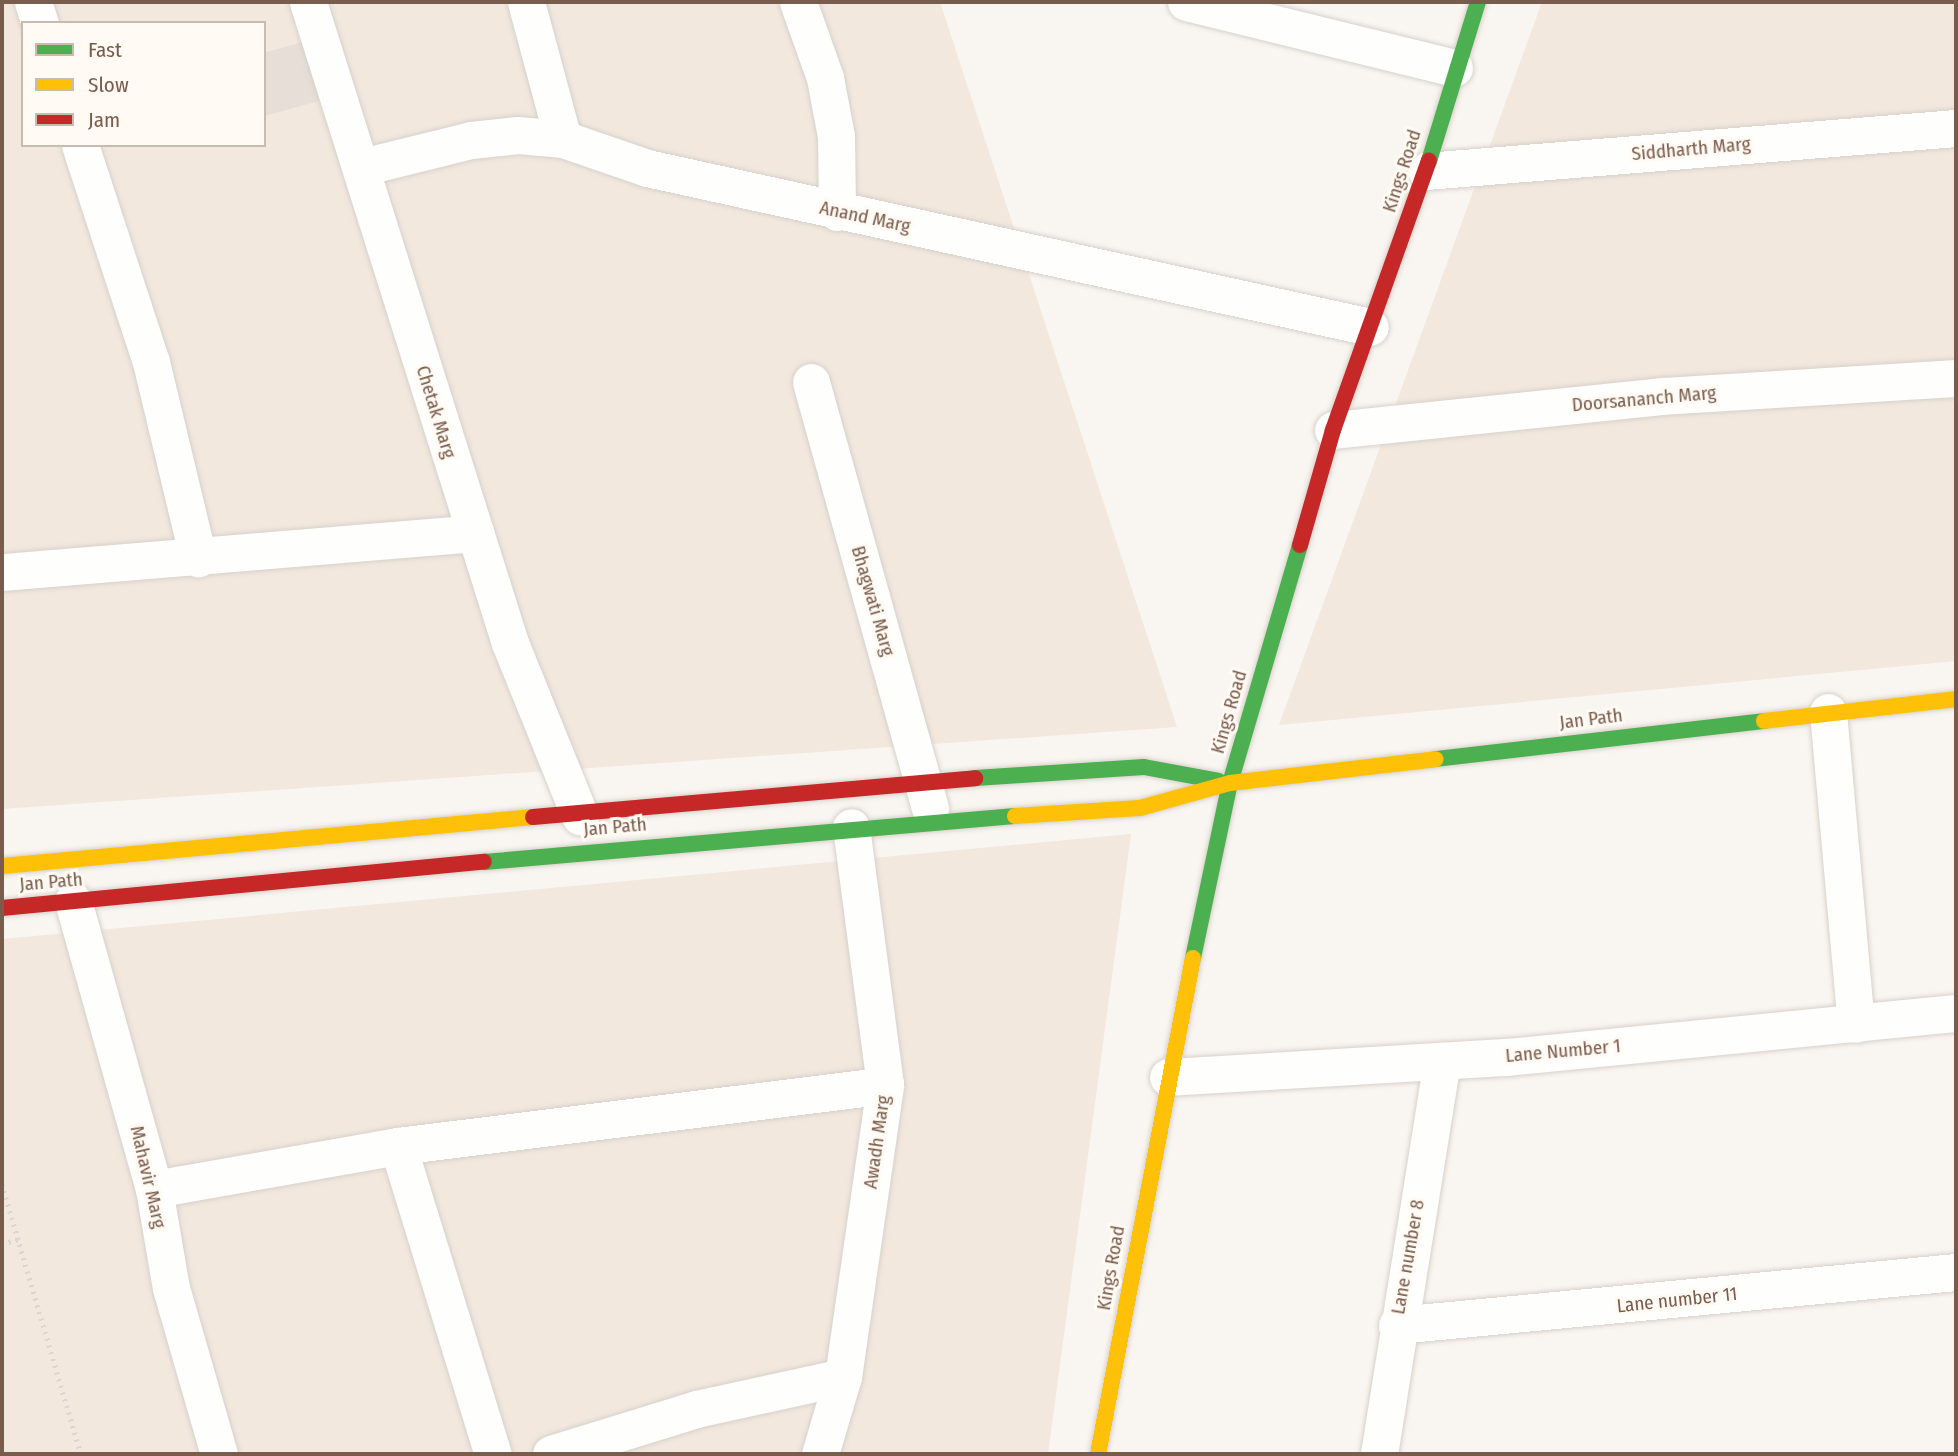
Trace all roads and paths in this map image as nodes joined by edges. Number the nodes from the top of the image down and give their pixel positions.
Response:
1 (33, 2) edge
2 (308, 2) edge
3 (526, 2) edge
4 (798, 2) edge
5 (1186, 2) edge
6 (1478, 2) edge
7 (39, 21) edge
8 (1454, 68) junction
9 (1956, 128) edge
10 (563, 139) junction
11 (81, 147) edge
12 (362, 167) junction
13 (1426, 171) junction
14 (837, 212) junction
15 (1370, 327) junction
16 (1956, 378) edge
17 (811, 382) dead end
18 (1333, 430) junction
19 (475, 533) junction
20 (198, 558) junction
21 (2, 572) edge
22 (1956, 699) edge
23 (1828, 712) junction
24 (923, 781) junction
25 (1230, 783) junction
26 (580, 816) junction
27 (933, 821) junction
28 (851, 827) junction
29 (2, 866) edge
30 (73, 901) junction
31 (2, 908) edge
32 (1956, 1013) edge
33 (1856, 1024) junction
34 (1442, 1060) junction
35 (1168, 1077) junction
36 (885, 1085) junction
37 (398, 1146) junction
38 (2, 1184) edge
39 (154, 1189) junction
40 (18, 1239) junction
41 (2, 1244) edge
42 (1956, 1272) edge
43 (1397, 1325) junction
44 (843, 1377) junction
45 (81, 1454) edge
46 (219, 1454) edge
47 (493, 1454) edge
48 (551, 1454) edge
49 (820, 1454) edge
50 (1098, 1454) edge
51 (1379, 1454) edge

1 - 7 street
2 - 12 street, Chetak Marg
3 - 10 street
4 - 14 street
5 - 8 street
6 - 8 street, Kings Road
8 - 13 street, Kings Road
9 - 13 street, Siddharth Marg
10 - 12 street, Anand Marg
10 - 14 street, Anand Marg
11 - 20 street
12 - 19 street, Chetak Marg
13 - 15 street, Kings Road
14 - 15 street, Anand Marg
15 - 18 street, Kings Road
16 - 18 street, Doorsananch Marg
17 - 24 street, Bhagwati Marg
18 - 25 street, Kings Road
19 - 20 street
19 - 26 street, Chetak Marg
20 - 21 street
22 - 23 street, Jan Path
23 - 25 street, Jan Path
23 - 33 street
24 - 25 street, Jan Path
24 - 26 street, Jan Path
24 - 27 street, Bhagwati Marg
25 - 27 street, Jan Path
25 - 35 street, Kings Road
26 - 29 street, Jan Path
27 - 28 street, Jan Path
28 - 30 street, Jan Path
28 - 36 street, Awadh Marg
30 - 31 street, Jan Path
30 - 39 street, Mahavir Marg
32 - 33 street, Lane Number 1
33 - 34 street, Lane Number 1
34 - 35 street, Lane Number 1
34 - 43 street, Lane number 8
35 - 50 street, Kings Road
36 - 37 street
36 - 44 street, Awadh Marg
37 - 39 street
37 - 47 street
38 - 40 path
39 - 46 street, Mahavir Marg
40 - 41 path
40 - 45 path
42 - 43 street, Lane number 11
43 - 51 street, Lane number 8
44 - 48 street
44 - 49 street, Awadh Marg

